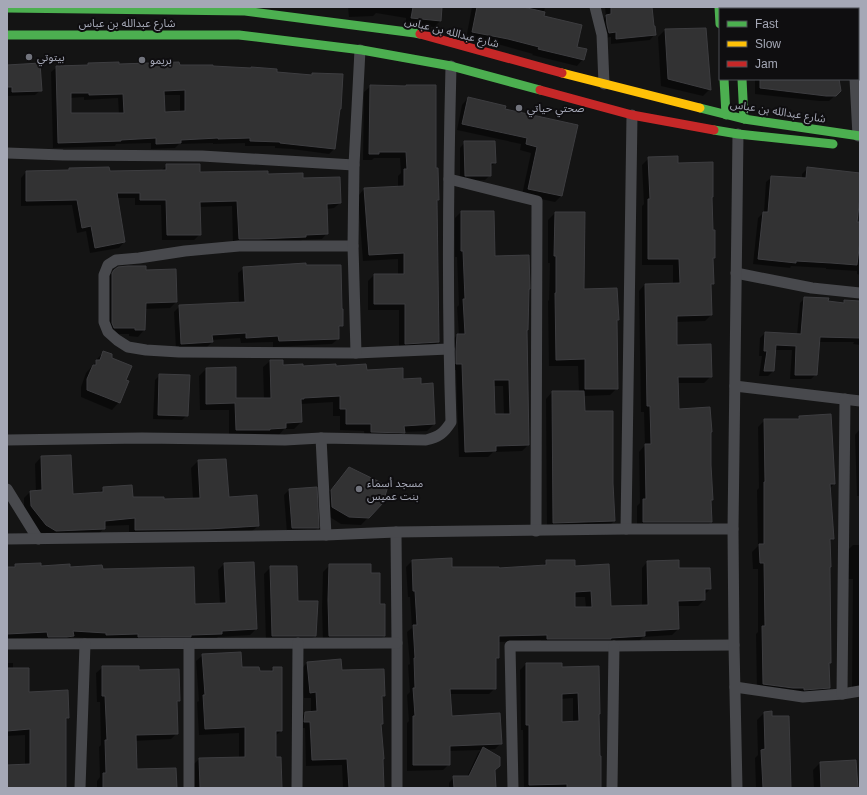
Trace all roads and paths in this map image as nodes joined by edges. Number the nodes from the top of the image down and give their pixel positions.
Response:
1 (595, 7) edge
2 (7, 8) edge
3 (227, 9) edge
4 (245, 9) edge
5 (7, 35) edge
6 (360, 50) junction
7 (451, 66) junction
8 (724, 80) edge
9 (742, 80) edge
10 (855, 80) edge
11 (604, 84) junction
12 (632, 115) junction
13 (726, 115) junction
14 (744, 119) junction
15 (738, 134) junction
16 (859, 136) edge
17 (845, 145) dead end
18 (7, 152) edge
19 (354, 165) junction
20 (448, 179) junction
21 (353, 246) junction
22 (736, 273) junction
23 (860, 293) edge
24 (449, 349) junction
25 (356, 353) junction
26 (735, 386) junction
27 (844, 399) junction
28 (860, 401) edge
29 (321, 438) junction
30 (7, 440) edge
31 (7, 488) edge
32 (626, 529) junction
33 (733, 530) junction
34 (536, 531) junction
35 (396, 532) junction
36 (326, 535) junction
37 (7, 538) edge
38 (38, 539) junction
39 (298, 643) junction
40 (397, 643) junction
41 (7, 644) edge
42 (85, 644) junction
43 (189, 644) junction
44 (734, 645) junction
45 (614, 646) junction
46 (735, 687) junction
47 (860, 691) edge
48 (842, 694) junction
49 (80, 788) edge
50 (189, 788) edge
51 (297, 788) edge
52 (397, 788) edge
53 (513, 788) edge
54 (612, 788) edge
55 (738, 788) edge

1 - 11 street
2 - 3 main road, شارع عبدالله بن عباس
3 - 4 main road, شارع عبدالله بن عباس
4 - 11 main road, شارع عبدالله بن عباس
5 - 6 main road, شارع عبدالله بن عباس
6 - 7 main road, شارع عبدالله بن عباس
6 - 19 street
7 - 12 main road, شارع عبدالله بن عباس
7 - 20 street
8 - 13 main road
9 - 14 main road
10 - 16 street
11 - 13 main road, شارع عبدالله بن عباس
12 - 15 main road, شارع عبدالله بن عباس
12 - 32 street
13 - 14 main road, شارع عبدالله بن عباس
14 - 16 main road, شارع عبدالله بن عباس
15 - 17 main road, شارع عبدالله بن عباس
15 - 22 street
18 - 19 street
19 - 21 street
20 - 24 street
20 - 34 street
21 - 25 street
21 - 25 street
22 - 23 street
22 - 26 street
24 - 25 street
24 - 29 street
26 - 27 street
26 - 33 street
27 - 28 street
27 - 48 street
29 - 30 street
29 - 36 street
31 - 38 street
32 - 33 street
32 - 34 street
33 - 44 street
34 - 35 street
35 - 36 street
35 - 40 street
36 - 38 street
37 - 38 street
39 - 40 street
39 - 43 street
39 - 51 street
40 - 52 street
41 - 42 street
42 - 43 street
42 - 49 street
43 - 50 street
44 - 45 street
44 - 46 street
45 - 53 street
45 - 54 street
46 - 48 street
46 - 55 street
47 - 48 street

